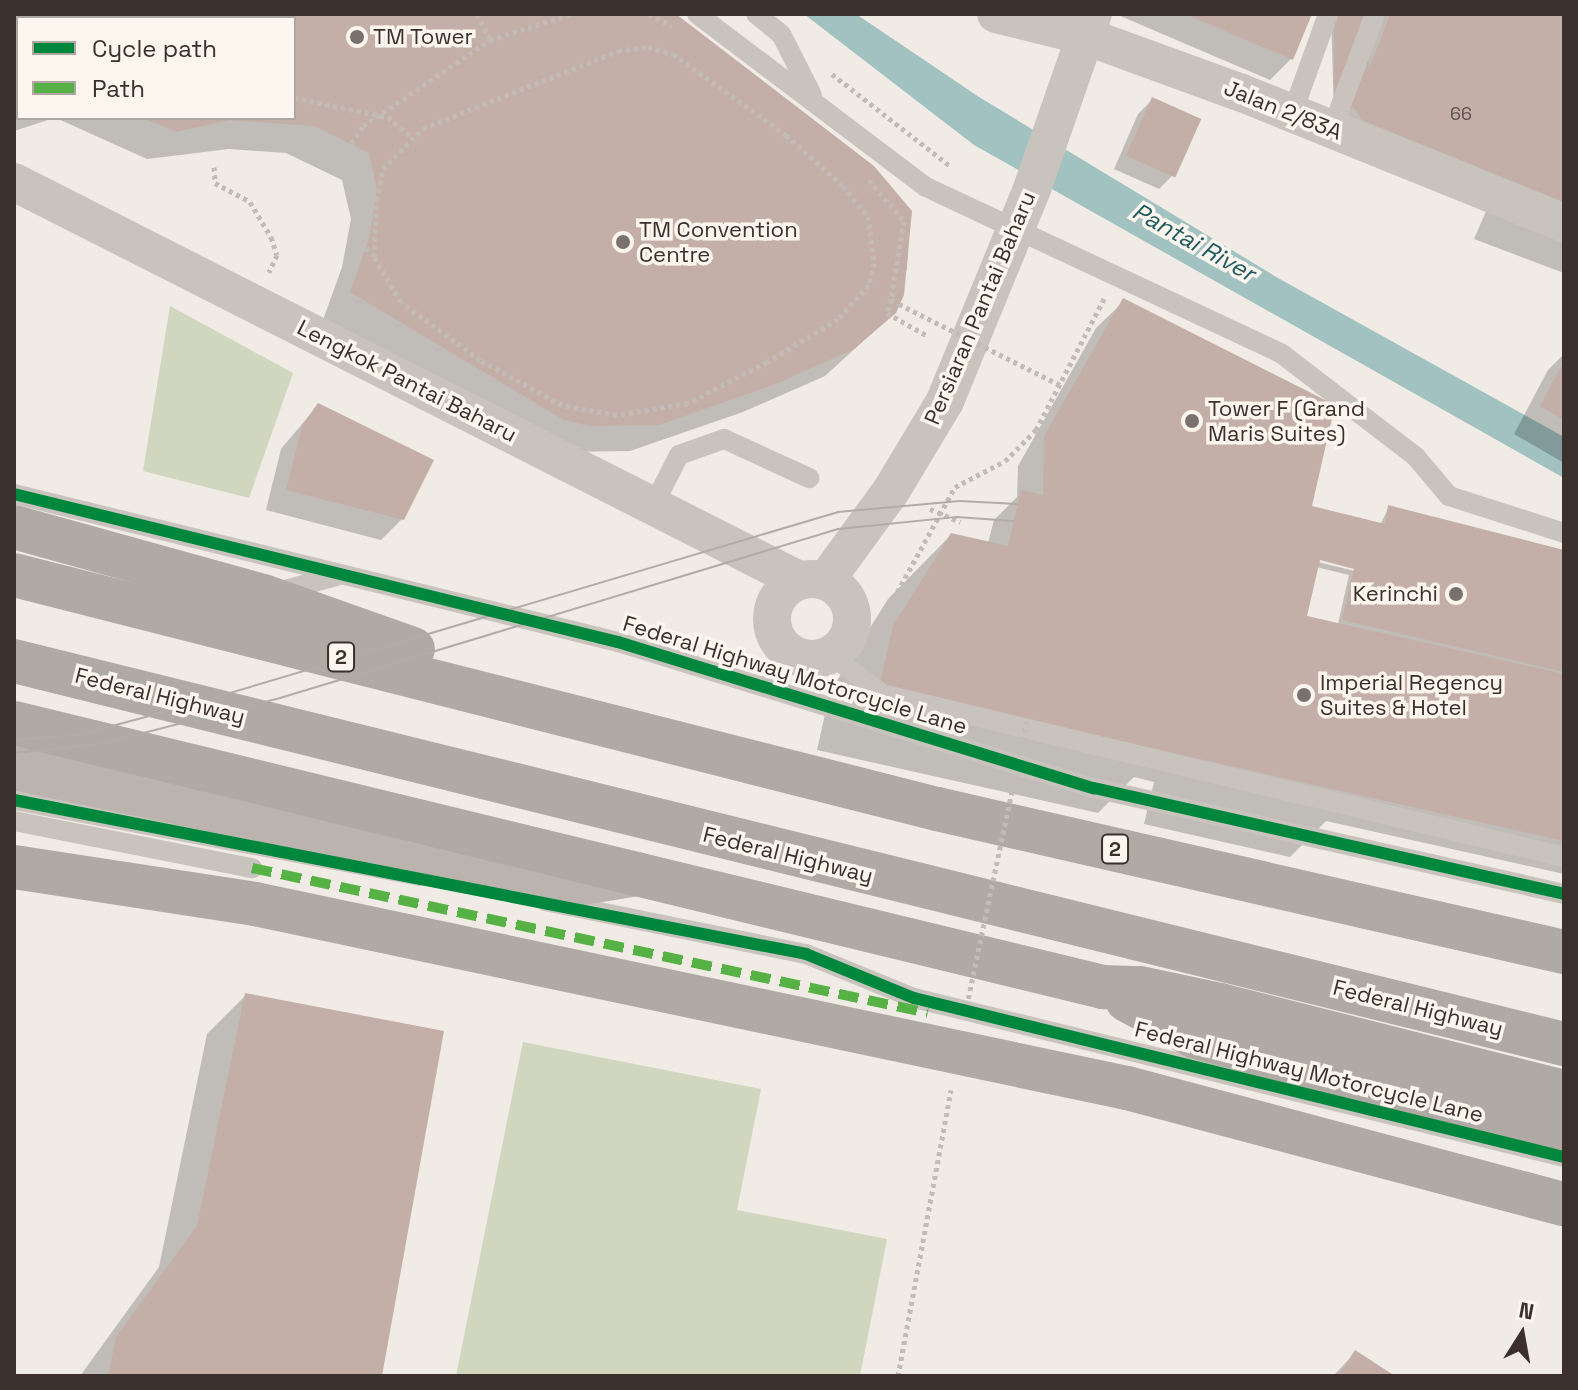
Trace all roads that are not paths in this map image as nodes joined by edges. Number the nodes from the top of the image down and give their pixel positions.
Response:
1 (697, 14) edge
2 (756, 14) edge
3 (996, 14) edge
4 (1328, 14) edge
5 (1375, 14) edge
6 (1089, 25) edge
7 (815, 101) junction
8 (1292, 114) junction
9 (1332, 129) junction
10 (14, 182) edge
11 (1564, 223) edge
12 (1016, 228) junction
13 (809, 478) dead end
14 (14, 494) edge
15 (653, 506) junction
16 (14, 527) edge
17 (1564, 533) edge
18 (342, 574) junction
19 (14, 575) edge
20 (813, 580) junction
21 (263, 596) junction
22 (831, 655) junction
23 (23, 664) edge
24 (14, 723) edge
25 (668, 740) junction
26 (14, 768) edge
27 (14, 800) edge
28 (14, 821) edge
29 (14, 849) edge
30 (1564, 857) edge
31 (14, 867) edge
32 (637, 874) junction
33 (253, 886) junction
34 (913, 887) junction
35 (1564, 894) edge
36 (1564, 952) edge
37 (1103, 987) junction
38 (1564, 1044) edge
39 (1464, 1068) junction
40 (1564, 1092) edge
41 (1564, 1133) edge
42 (1564, 1157) edge
43 (1564, 1204) edge

1 - 7 lane
2 - 7 lane
3 - 6 street, Jalan 2/83A
4 - 8 lane
5 - 9 lane
6 - 8 street, Jalan 2/83A
6 - 12 street, Persiaran Pantai Baharu
7 - 12 lane
8 - 9 street, Jalan 2/83A
9 - 11 street, Jalan 2/83A
10 - 15 street, Lengkok Pantai Baharu
12 - 17 lane
12 - 20 street, Persiaran Pantai Baharu
13 - 15 lane
14 - 18 lane, Federal Highway Motorcycle Lane
15 - 20 street, Lengkok Pantai Baharu
16 - 21 highway
18 - 21 lane
18 - 35 lane, Federal Highway Motorcycle Lane
19 - 25 highway, 2
20 - 22 street
20 - 22 street
21 - 25 highway
22 - 30 lane
23 - 34 highway, Federal Highway
24 - 32 highway
25 - 36 highway, 2
26 - 32 street
27 - 42 lane, Federal Highway Motorcycle Lane
28 - 33 lane
29 - 33 highway, bridge
31 - 33 highway, bridge
32 - 37 highway
33 - 43 highway, bridge
34 - 38 highway, Federal Highway
34 - 39 highway
37 - 39 highway
37 - 41 highway
39 - 40 highway

